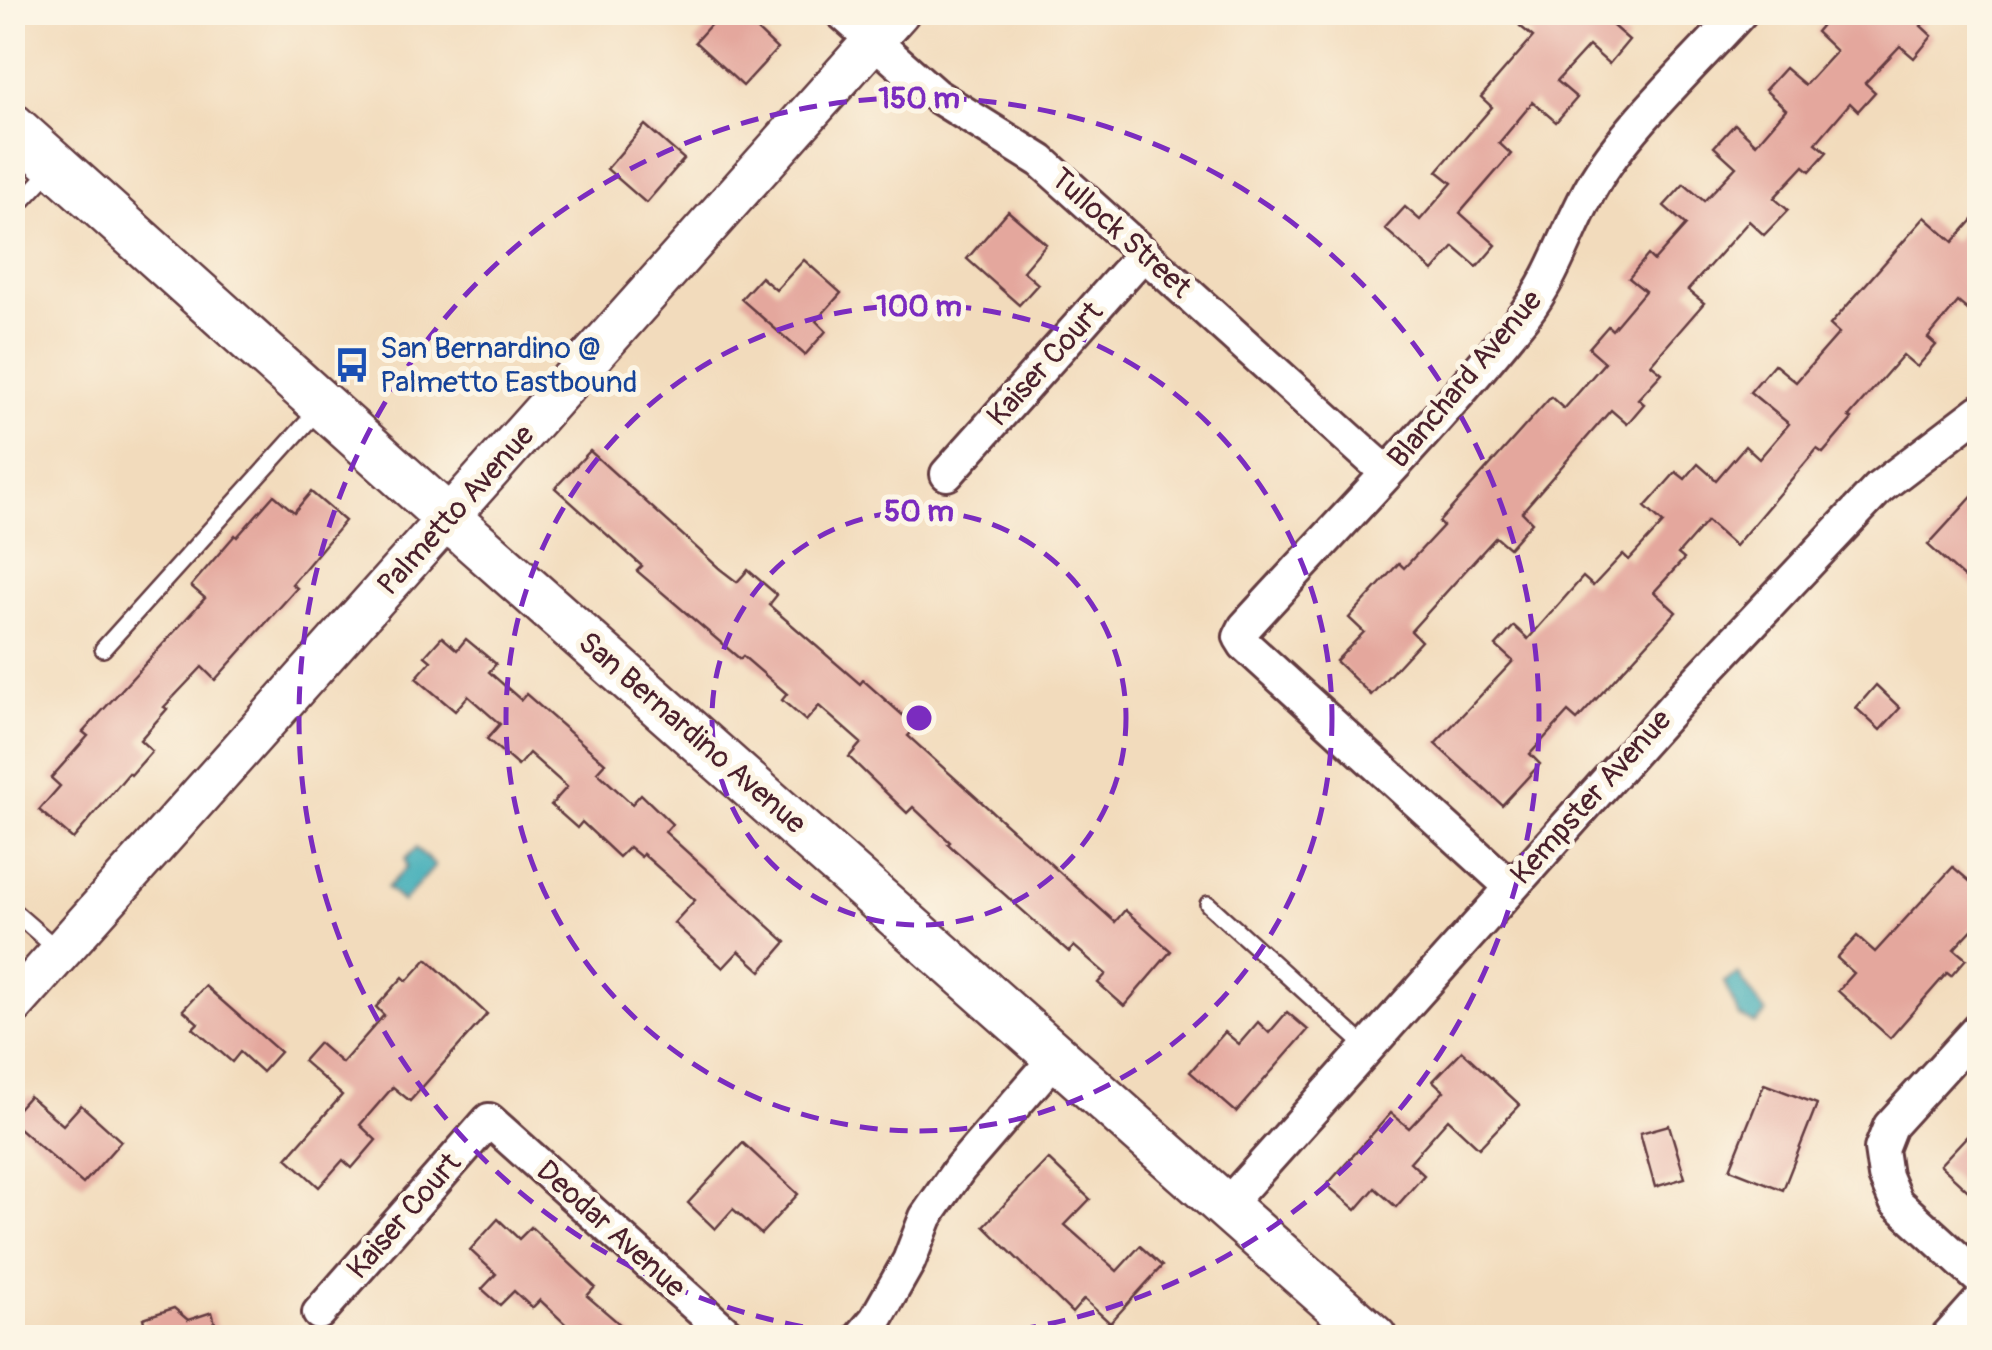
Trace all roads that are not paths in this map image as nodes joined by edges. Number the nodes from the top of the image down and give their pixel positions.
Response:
1 (841, 12) edge
2 (1741, 12) edge
3 (886, 27) edge
4 (12, 126) edge
5 (56, 165) junction
6 (12, 212) edge
7 (1143, 254) junction
8 (322, 405) junction
9 (1980, 411) edge
10 (1386, 473) junction
11 (947, 474) dead end
12 (449, 519) junction
13 (103, 648) dead end
14 (1510, 886) junction
15 (1208, 904) dead end
16 (12, 910) edge
17 (61, 952) junction
18 (17, 990) edge
19 (1980, 1027) edge
20 (1366, 1047) junction
21 (1058, 1056) junction
22 (489, 1120) joint
23 (1226, 1206) junction
24 (1980, 1279) edge
25 (1980, 1301) edge
26 (320, 1312) dead end
27 (732, 1338) edge
28 (860, 1338) edge
29 (1374, 1338) edge
30 (1946, 1338) edge

1 - 3 street, Tullock Street
2 - 10 street, Blanchard Avenue
3 - 7 street, Tullock Street
3 - 12 street, Palmetto Avenue
4 - 5 main road, San Bernardino Avenue
5 - 6 lane
5 - 8 main road, San Bernardino Avenue
7 - 10 street, Tullock Street
7 - 11 street, Kaiser Court
8 - 12 main road, San Bernardino Avenue
8 - 13 lane
9 - 14 street, Kempster Avenue
10 - 14 street, Blanchard Avenue
12 - 17 street, Palmetto Avenue
12 - 21 main road, San Bernardino Avenue
14 - 20 street, Kempster Avenue
15 - 20 lane
16 - 17 lane
17 - 18 street, Palmetto Avenue
19 - 24 street
20 - 23 street, Kempster Avenue
21 - 23 main road, San Bernardino Avenue
21 - 28 street
22 - 26 street, Kaiser Court
22 - 27 street, Deodar Avenue
23 - 29 main road, San Bernardino Avenue
25 - 30 street

